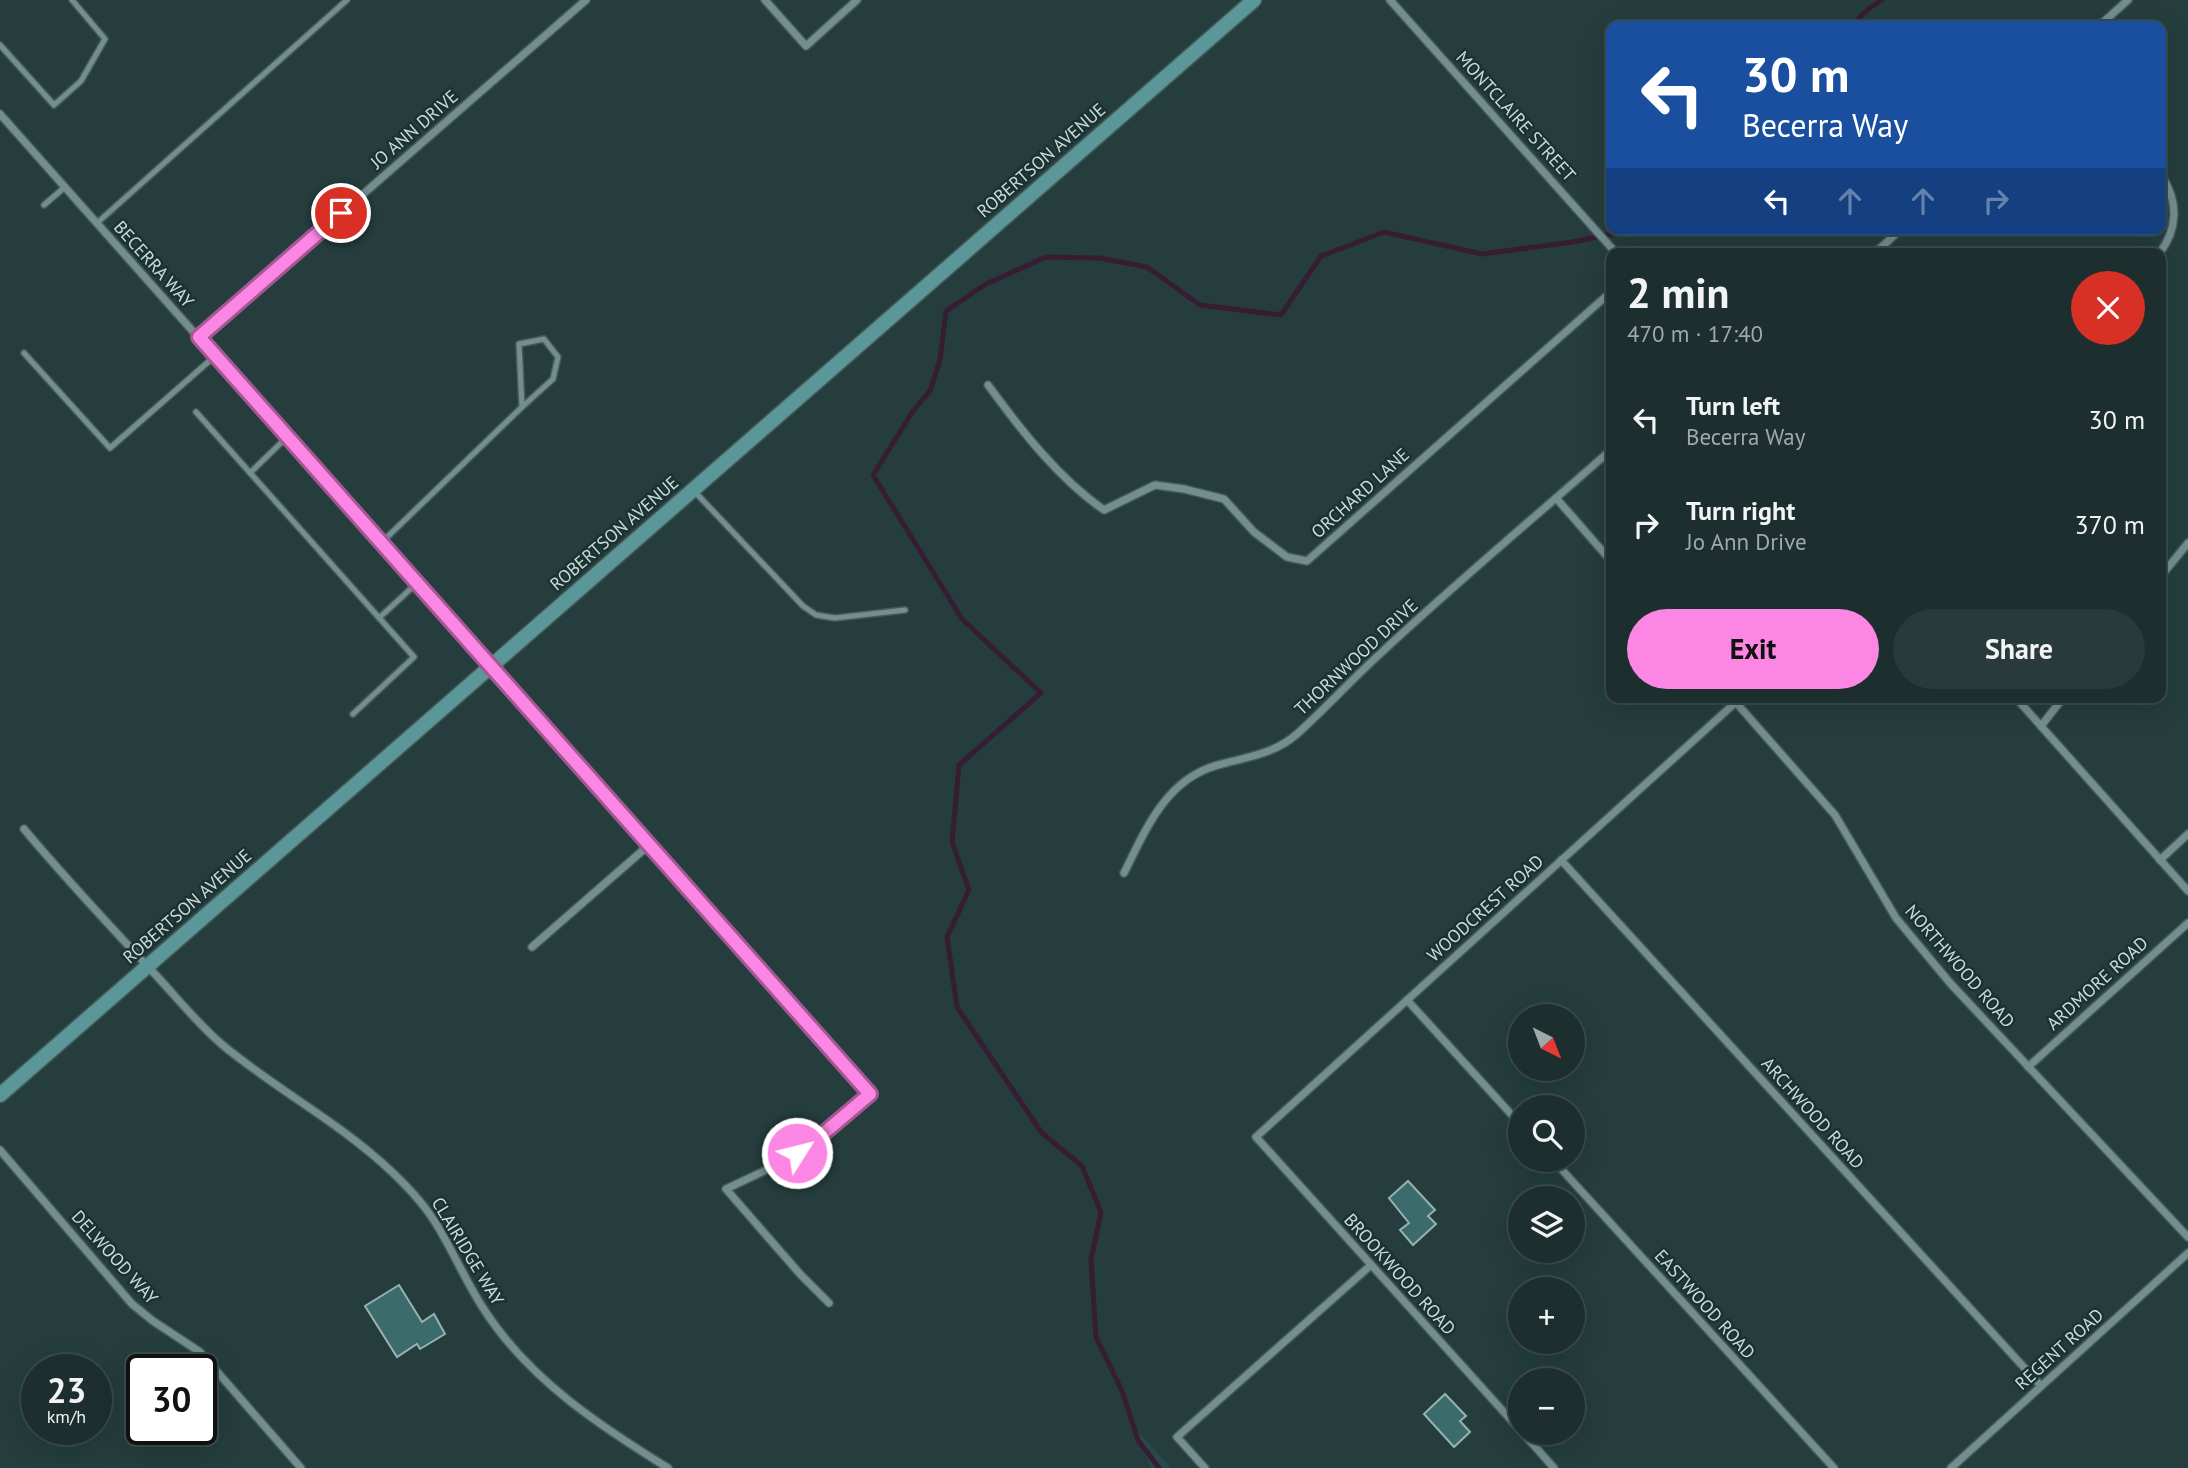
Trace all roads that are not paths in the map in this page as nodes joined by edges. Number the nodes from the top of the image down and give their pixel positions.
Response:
1 (72, 0) edge
2 (348, 0) edge
3 (586, 0) edge
4 (765, 0) edge
5 (857, 0) edge
6 (1254, 0) edge
7 (1390, 0) edge
8 (2128, 0) edge
9 (2105, 21) edge
10 (0, 45) edge
11 (0, 114) edge
12 (2166, 184) edge
13 (65, 187) junction
14 (44, 205) dead end
15 (97, 223) junction
16 (1895, 235) edge
17 (1612, 248) edge
18 (1880, 248) edge
19 (2163, 248) edge
20 (1606, 296) edge
21 (199, 337) junction
22 (24, 353) dead end
23 (215, 356) junction
24 (988, 385) dead end
25 (522, 407) junction
26 (196, 412) dead end
27 (287, 437) junction
28 (1606, 454) edge
29 (250, 473) junction
30 (693, 490) junction
31 (1556, 498) junction
32 (381, 543) junction
33 (2188, 543) edge
34 (1606, 555) edge
35 (2166, 570) edge
36 (417, 583) junction
37 (905, 610) dead end
38 (379, 618) junction
39 (491, 666) junction
40 (1731, 703) edge
41 (1737, 703) edge
42 (2020, 703) edge
43 (2059, 703) edge
44 (353, 714) dead end
45 (2041, 726) junction
46 (24, 829) dead end
47 (2188, 834) edge
48 (649, 845) junction
49 (1561, 860) junction
50 (2160, 860) junction
51 (1124, 873) dead end
52 (2188, 891) edge
53 (2188, 923) edge
54 (532, 947) dead end
55 (147, 966) junction
56 (1407, 1000) junction
57 (2028, 1068) junction
58 (0, 1095) edge
59 (1508, 1111) edge
60 (1256, 1137) joint
61 (0, 1150) edge
62 (1564, 1172) edge
63 (2188, 1237) edge
64 (2188, 1253) edge
65 (1371, 1265) junction
66 (829, 1303) dead end
67 (2041, 1386) junction
68 (1508, 1417) edge
69 (1534, 1445) edge
70 (301, 1468) edge
71 (668, 1468) edge
72 (1205, 1468) edge
73 (1554, 1468) edge
74 (1833, 1468) edge
75 (1951, 1468) edge

1 - 10 lane
2 - 15 lane
3 - 21 street, JO ANN DRIVE
4 - 5 street
6 - 30 street, ROBERTSON AVENUE
7 - 17 street, MONTCLAIRE STREET
8 - 9 street
11 - 13 street, BECERRA WAY
12 - 19 street
13 - 14 lane
13 - 15 street, BECERRA WAY
15 - 21 street, BECERRA WAY
16 - 18 street
20 - 24 street, ORCHARD LANE
21 - 23 street, BECERRA WAY
22 - 23 lane
23 - 27 street, BECERRA WAY
25 - 25 lane
25 - 32 lane
26 - 29 lane
27 - 29 lane
27 - 32 street, BECERRA WAY
28 - 31 street, THORNWOOD DRIVE
29 - 38 lane
30 - 37 lane
30 - 39 street, ROBERTSON AVENUE
31 - 34 street
31 - 51 street, THORNWOOD DRIVE
32 - 36 street, BECERRA WAY
33 - 35 street
36 - 38 lane
36 - 39 street, BECERRA WAY
38 - 44 lane
39 - 48 street, BECERRA WAY
39 - 55 street, ROBERTSON AVENUE
40 - 49 street, WOODCREST ROAD
41 - 57 street, NORTHWOOD ROAD
42 - 45 street
43 - 45 street
45 - 50 street
46 - 55 street, CLAIRIDGE WAY
47 - 50 street
48 - 54 street
48 - 66 street, BECERRA WAY
49 - 56 street, WOODCREST ROAD
49 - 67 street, ARCHWOOD ROAD
50 - 52 street
53 - 57 street, ARDMORE ROAD
55 - 58 street, ROBERTSON AVENUE
55 - 71 street, CLAIRIDGE WAY
56 - 59 street
56 - 60 street, WOODCREST ROAD
57 - 63 street, NORTHWOOD ROAD
60 - 65 street, BROOKWOOD ROAD
61 - 70 street, DELWOOD WAY
62 - 74 street, EASTWOOD ROAD
64 - 67 street, REGENT ROAD
65 - 68 street, BROOKWOOD ROAD
65 - 72 street
67 - 75 street, REGENT ROAD
69 - 73 street, BROOKWOOD ROAD

